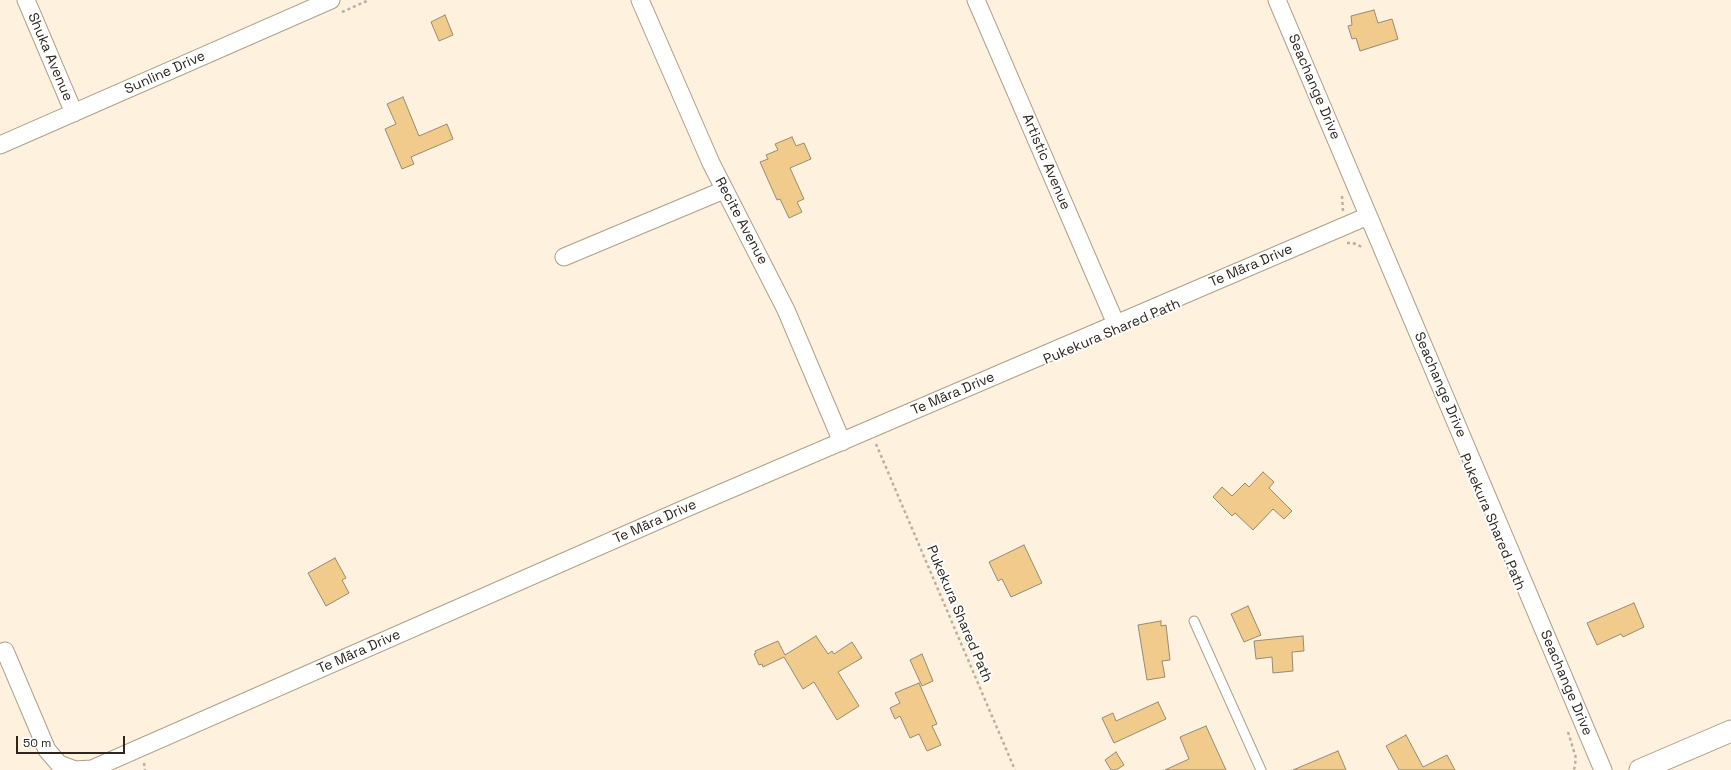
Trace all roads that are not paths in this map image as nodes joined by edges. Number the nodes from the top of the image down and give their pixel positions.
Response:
1 (26, 0) edge
2 (331, 0) edge
3 (640, 0) edge
4 (976, 0) edge
5 (1277, 0) edge
6 (74, 113) junction
7 (0, 145) edge
8 (724, 190) junction
9 (1368, 216) junction
10 (564, 257) dead end
11 (1116, 324) junction
12 (842, 442) junction
13 (1194, 621) dead end
14 (4, 650) dead end
15 (1731, 731) edge
16 (1261, 770) edge
17 (1603, 770) edge
18 (1640, 770) edge

1 - 6 street, Shuka Avenue
2 - 6 street, Sunline Drive
3 - 8 street, Recite Avenue
4 - 11 street, Artistic Avenue
5 - 9 street, Seachange Drive
6 - 7 street, Sunline Drive
8 - 10 street
8 - 12 street, Recite Avenue
9 - 11 street, Te Māra Drive
9 - 17 street, Seachange Drive
11 - 12 street, Te Māra Drive
12 - 14 street, Te Māra Drive
13 - 16 lane
15 - 18 street

